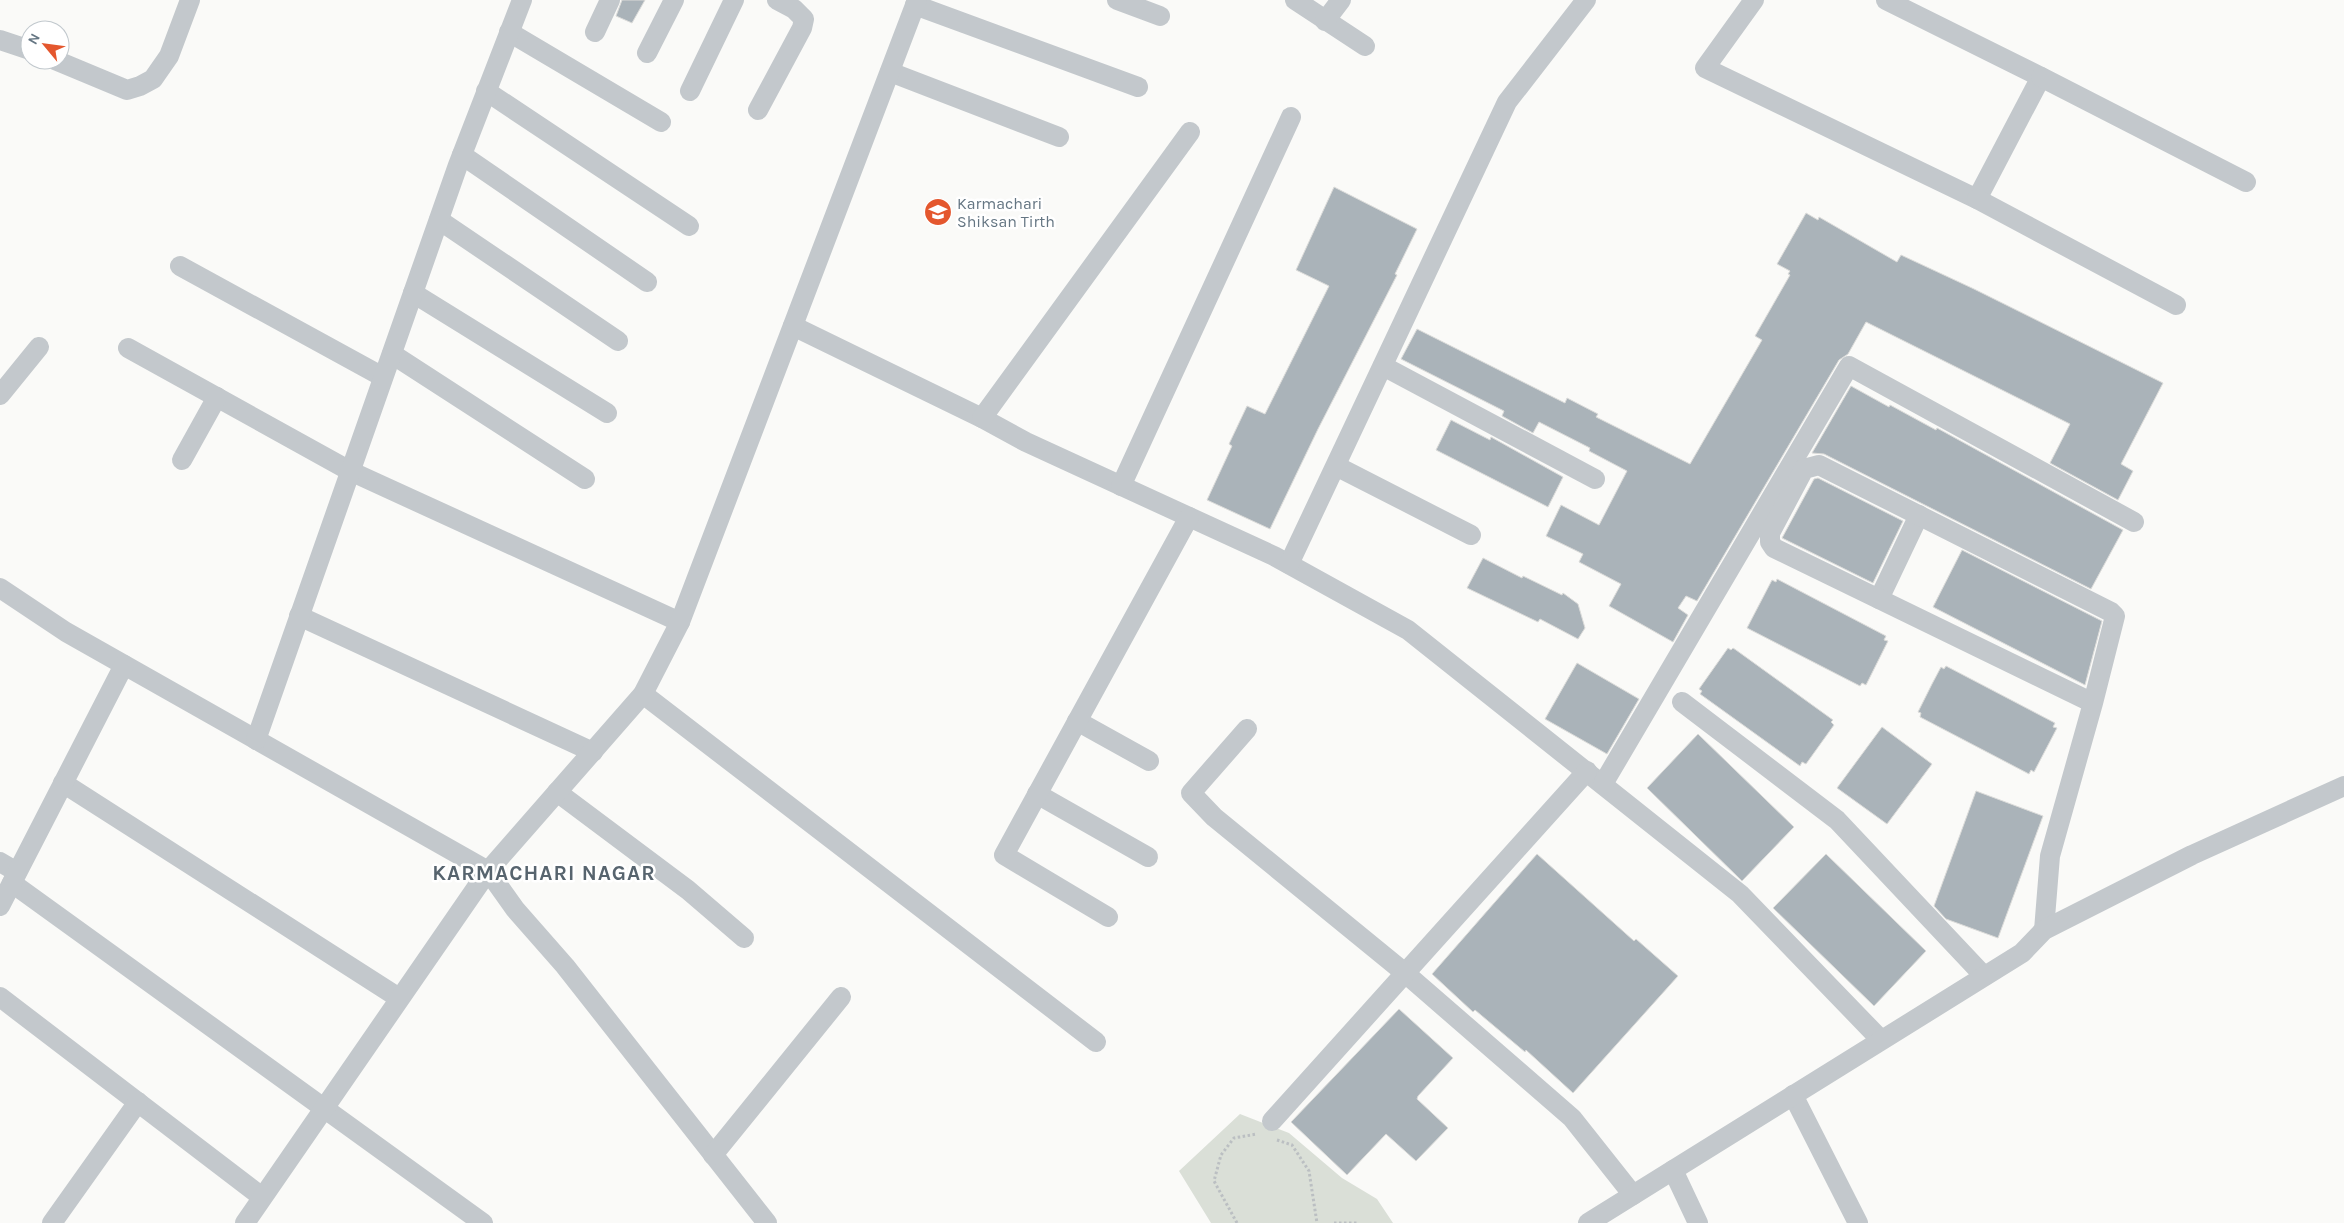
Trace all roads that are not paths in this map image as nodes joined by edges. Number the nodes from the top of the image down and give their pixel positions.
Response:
1 (190, 0) edge
2 (522, 0) edge
3 (610, 0) edge
4 (674, 0) edge
5 (734, 0) edge
6 (777, 0) edge
7 (1116, 0) edge
8 (1295, 0) edge
9 (1341, 0) edge
10 (1586, 0) edge
11 (1754, 0) edge
12 (1886, 0) edge
13 (916, 3) edge
14 (1160, 16) dead end
15 (1325, 21) junction
16 (509, 32) junction
17 (595, 32) dead end
18 (0, 40) edge
19 (1365, 46) dead end
20 (20, 47) edge
21 (647, 53) dead end
22 (70, 66) edge
23 (890, 72) junction
24 (2041, 77) junction
25 (1138, 86) dead end
26 (486, 91) junction
27 (690, 91) dead end
28 (758, 110) dead end
29 (1291, 117) dead end
30 (662, 122) dead end
31 (1190, 132) dead end
32 (1060, 137) dead end
33 (462, 155) junction
34 (2246, 182) dead end
35 (1977, 199) junction
36 (438, 220) junction
37 (689, 226) dead end
38 (180, 266) dead end
39 (647, 282) dead end
40 (413, 292) junction
41 (2176, 305) dead end
42 (793, 326) junction
43 (618, 341) dead end
44 (39, 347) dead end
45 (128, 348) dead end
46 (392, 354) junction
47 (1383, 366) junction
48 (383, 377) junction
49 (0, 394) edge
50 (217, 398) junction
51 (607, 413) dead end
52 (982, 418) junction
53 (182, 460) dead end
54 (1336, 466) junction
55 (350, 471) junction
56 (584, 479) dead end
57 (1595, 480) dead end
58 (1121, 486) junction
59 (1920, 515) junction
60 (1190, 518) junction
61 (2134, 522) dead end
62 (1471, 535) dead end
63 (1289, 564) junction
64 (0, 588) edge
65 (1879, 598) junction
66 (300, 616) junction
67 (680, 622) junction
68 (124, 665) junction
69 (643, 694) junction
70 (1682, 702) dead end
71 (2093, 703) junction
72 (1077, 721) junction
73 (1247, 729) dead end
74 (256, 740) junction
75 (592, 752) junction
76 (1150, 761) dead end
77 (1587, 771) junction
78 (63, 783) junction
79 (1603, 784) junction
80 (2344, 786) edge
81 (557, 792) junction
82 (1037, 794) junction
83 (1148, 857) dead end
84 (0, 862) edge
85 (488, 872) junction
86 (15, 877) junction
87 (0, 906) edge
88 (1108, 917) dead end
89 (2044, 930) junction
90 (744, 938) dead end
91 (1405, 973) junction
92 (1984, 976) junction
93 (0, 997) edge
94 (841, 997) dead end
95 (400, 998) junction
96 (1881, 1040) junction
97 (1096, 1042) dead end
98 (1793, 1095) junction
99 (138, 1102) junction
100 (323, 1108) junction
101 (1267, 1130) road end
102 (713, 1155) junction
103 (1673, 1170) junction
104 (1633, 1194) junction
105 (262, 1196) junction
106 (52, 1223) edge
107 (245, 1223) edge
108 (484, 1223) edge
109 (767, 1223) edge
110 (1588, 1223) edge
111 (1698, 1223) edge
112 (1858, 1223) edge

1 - 22 street
2 - 16 street
3 - 17 street
4 - 21 street
5 - 27 street
6 - 28 street
7 - 14 street
8 - 15 street
9 - 15 street
10 - 47 street
11 - 35 street
12 - 24 street
13 - 23 street
13 - 25 street
15 - 19 street
16 - 26 street
16 - 30 street
18 - 20 street
23 - 32 street
23 - 42 street
24 - 34 street
24 - 35 street
26 - 33 street
26 - 37 street
29 - 58 street
31 - 52 street
33 - 36 street
33 - 39 street
35 - 41 street
36 - 40 street
36 - 43 street
38 - 48 street
40 - 46 street
40 - 51 street
42 - 52 street
42 - 67 street
44 - 49 street
45 - 50 street
46 - 48 street
46 - 56 street
47 - 54 street
47 - 57 street
48 - 55 street
50 - 53 street
50 - 55 street
52 - 58 street
54 - 62 street
54 - 63 street
55 - 66 street
55 - 67 street
58 - 60 street
59 - 65 street
59 - 65 street
59 - 71 street
60 - 63 street
60 - 72 street
61 - 79 street
63 - 77 street
64 - 68 street
65 - 71 street
66 - 74 street
66 - 75 street
67 - 69 street
68 - 74 street
68 - 78 street
69 - 75 street
69 - 97 street
70 - 92 street
71 - 89 street
72 - 76 street
72 - 82 street
73 - 91 street
74 - 85 street
75 - 81 street
77 - 79 street
77 - 91 street
78 - 86 street
78 - 95 street
79 - 96 street
80 - 89 street
81 - 85 street
81 - 90 street
82 - 83 street
82 - 88 street
84 - 86 street
85 - 95 street
85 - 102 street
86 - 87 street
86 - 100 street
89 - 92 street
91 - 101 street
91 - 104 street
92 - 96 street
93 - 99 street
94 - 102 street
95 - 100 street
96 - 98 street
98 - 103 street
98 - 112 street
99 - 105 street
99 - 106 street
100 - 105 street
100 - 108 street
102 - 109 street
103 - 104 street
103 - 111 street
104 - 110 street
105 - 107 street

